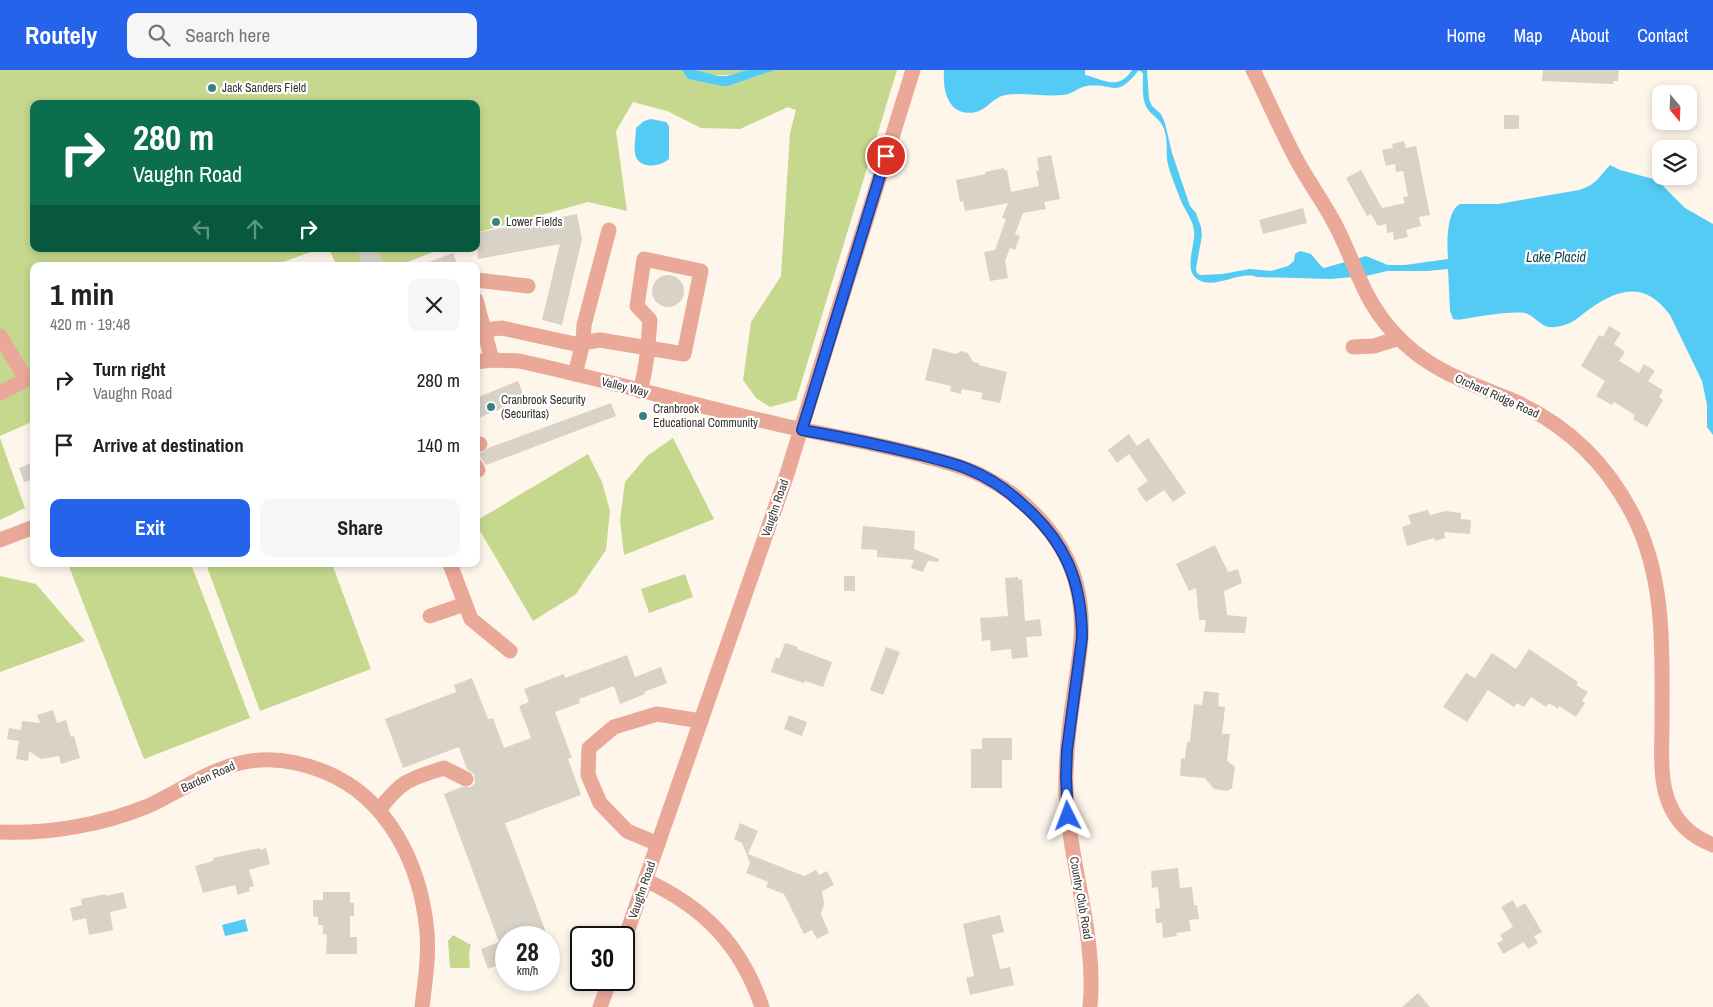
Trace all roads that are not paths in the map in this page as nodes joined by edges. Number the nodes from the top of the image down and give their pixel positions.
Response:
1 (913, 70) edge
2 (1253, 70) edge
3 (609, 230) dead end
4 (480, 280) edge
5 (528, 286) dead end
6 (480, 315) edge
7 (484, 330) junction
8 (0, 336) edge
9 (1399, 338) junction
10 (584, 343) junction
11 (1353, 347) dead end
12 (648, 348) junction
13 (492, 360) junction
14 (480, 362) edge
15 (575, 374) junction
16 (30, 378) edge
17 (640, 391) junction
18 (0, 393) edge
19 (802, 430) junction
20 (30, 529) edge
21 (0, 540) edge
22 (451, 567) edge
23 (465, 604) junction
24 (430, 616) dead end
25 (510, 650) dead end
26 (701, 721) junction
27 (466, 779) dead end
28 (379, 810) junction
29 (0, 832) edge
30 (658, 844) junction
31 (1713, 845) edge
32 (645, 880) junction
33 (629, 926) edge
34 (606, 991) edge
35 (422, 1007) edge
36 (600, 1007) edge
37 (762, 1007) edge
38 (1090, 1007) edge

1 - 19 street, Vaughn Road
2 - 9 street, Orchard Ridge Road
3 - 10 street
4 - 5 street
6 - 7 street
7 - 10 street
7 - 13 street
8 - 16 street
9 - 11 street
9 - 31 street, Orchard Ridge Road
10 - 12 street
10 - 15 street
12 - 12 street
12 - 17 street
13 - 14 street, Valley Way
13 - 15 street, Valley Way
15 - 17 street, Valley Way
16 - 18 street
17 - 19 street, Valley Way
19 - 26 street, Vaughn Road
19 - 38 street, Country Club Road
20 - 21 street
22 - 23 street
23 - 24 street
23 - 25 street
26 - 30 street, Vaughn Road
26 - 30 street
27 - 28 street
28 - 29 street, Barden Road
28 - 35 street, Barden Road
30 - 32 street, Vaughn Road
32 - 33 street, Vaughn Road
32 - 37 street
34 - 36 street

